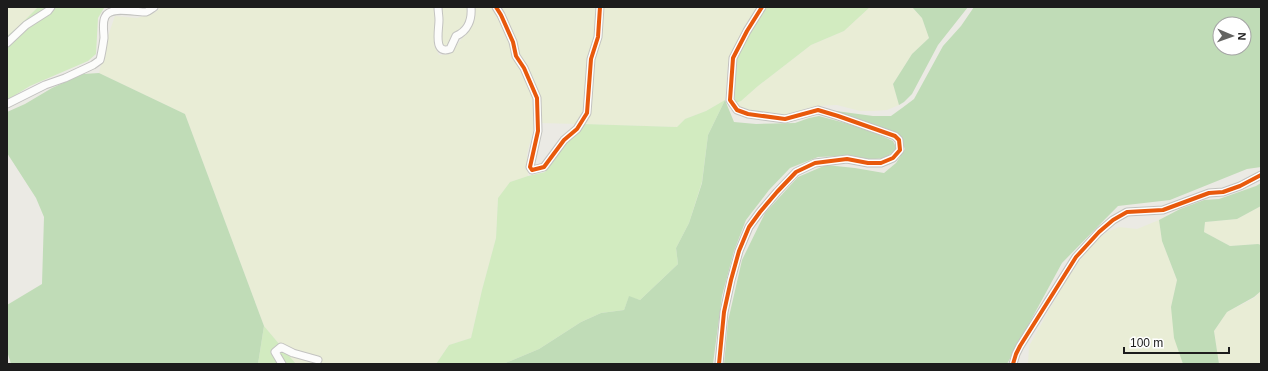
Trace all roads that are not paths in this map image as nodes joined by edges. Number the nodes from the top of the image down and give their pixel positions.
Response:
1 (51, 7) edge
2 (154, 7) edge
3 (438, 7) edge
4 (471, 7) edge
5 (496, 7) edge
6 (600, 7) edge
7 (762, 7) edge
8 (7, 43) edge
9 (7, 104) edge
10 (1261, 175) edge
11 (318, 360) dead end
12 (282, 364) edge
13 (719, 364) edge
14 (1013, 364) edge

1 - 8 street
2 - 9 street
3 - 4 street
5 - 6 street
7 - 13 street
10 - 14 street
11 - 12 street

